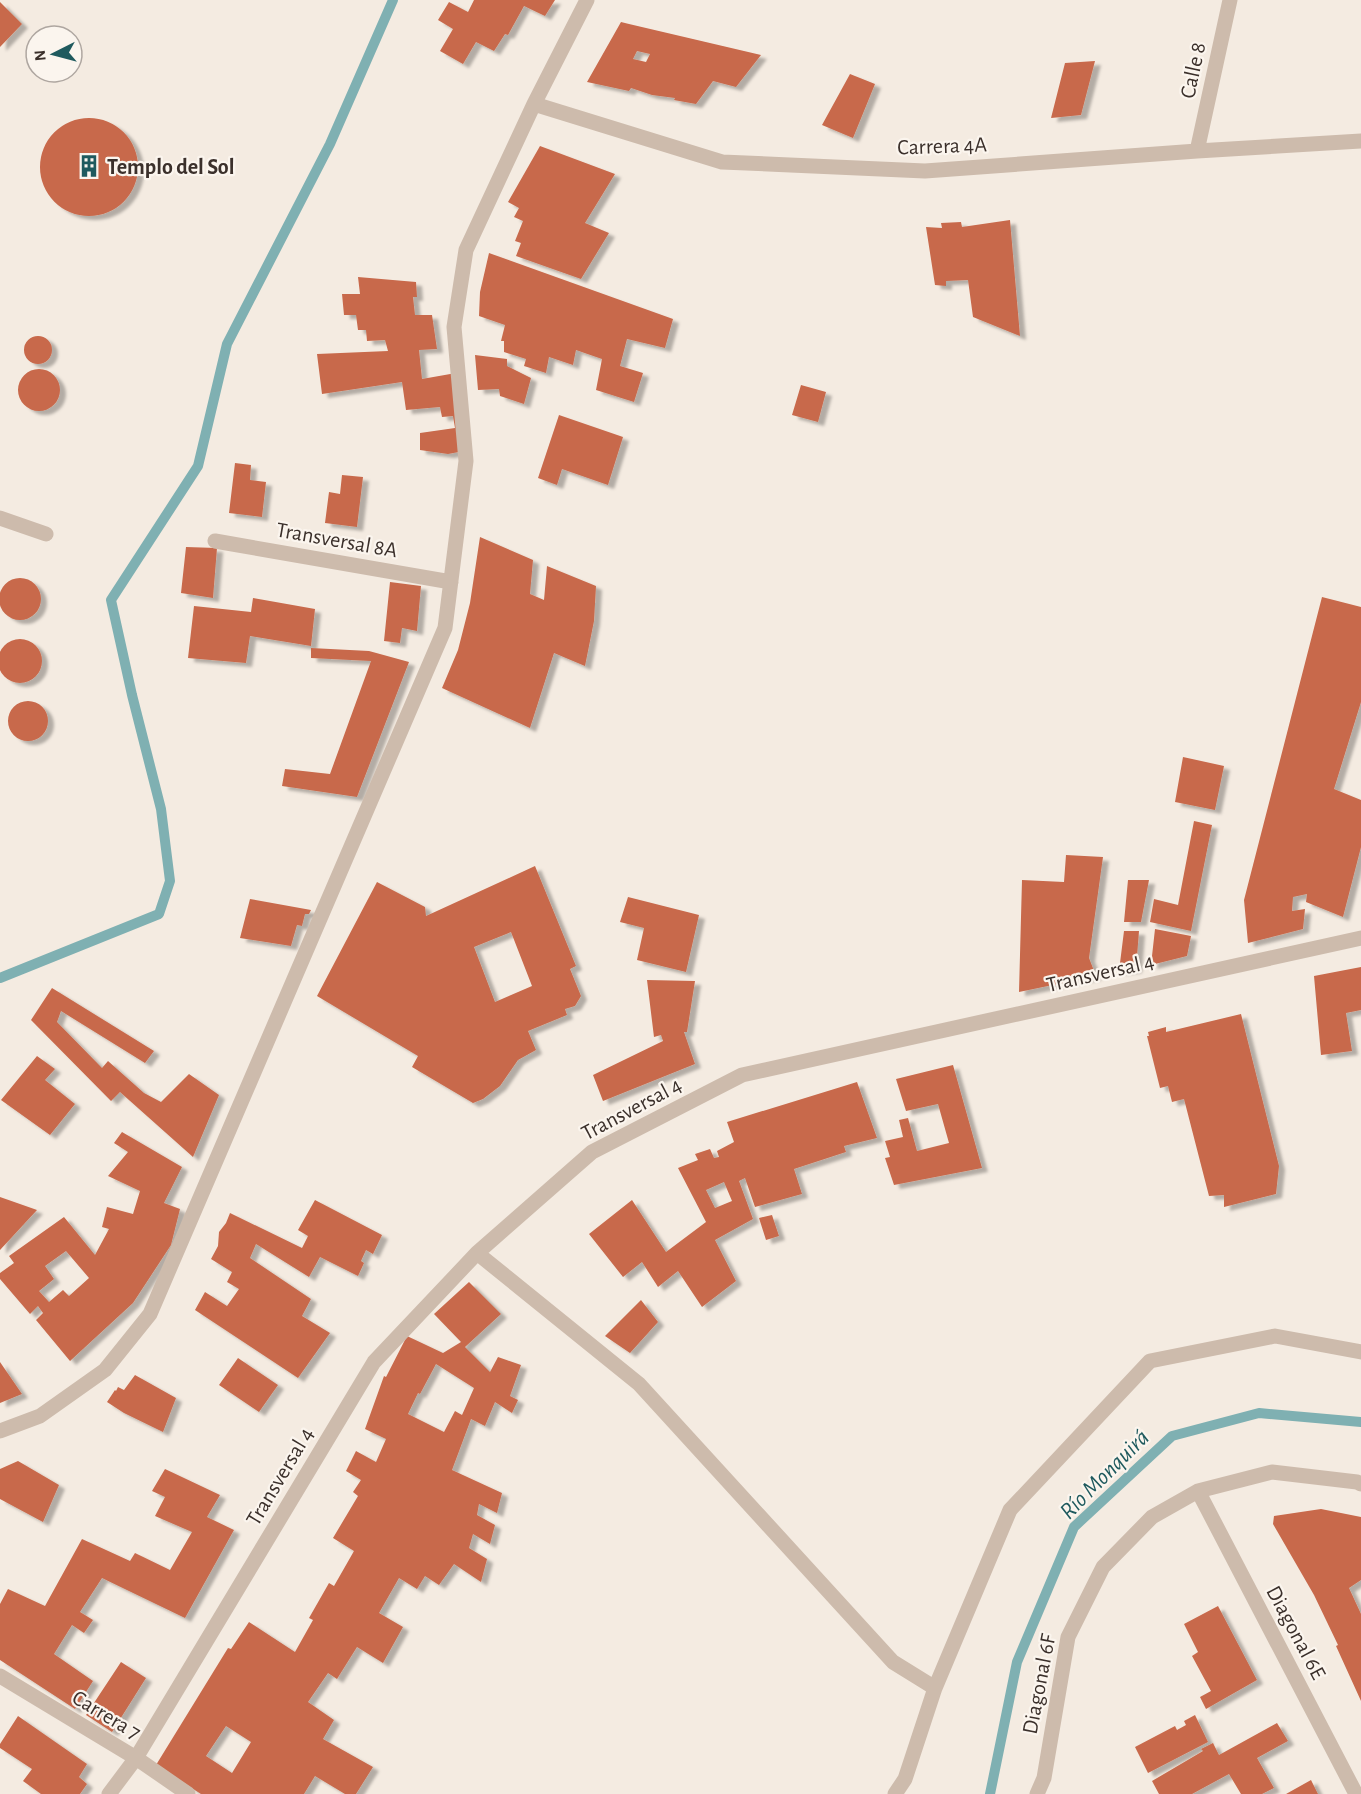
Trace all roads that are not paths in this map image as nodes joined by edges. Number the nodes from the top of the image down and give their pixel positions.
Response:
1 (588, 0) edge
2 (1230, 0) edge
3 (534, 104) junction
4 (1361, 141) edge
5 (1197, 151) junction
6 (0, 518) edge
7 (46, 534) dead end
8 (216, 542) dead end
9 (451, 582) junction
10 (1361, 938) edge
11 (477, 1254) junction
12 (1361, 1352) edge
13 (0, 1431) edge
14 (1361, 1484) edge
15 (1198, 1491) junction
16 (0, 1676) edge
17 (935, 1688) junction
18 (136, 1758) junction
19 (109, 1794) edge
20 (188, 1794) edge
21 (895, 1794) edge
22 (1037, 1794) edge
23 (1356, 1794) edge

1 - 3 street
2 - 5 street, Calle 8
3 - 5 street, Carrera 4A
3 - 9 street
4 - 5 street, Carrera 4A
6 - 7 street
8 - 9 street, Transversal 8A
9 - 13 street
10 - 11 street, Transversal 4
11 - 17 street
11 - 18 street, Transversal 4
12 - 17 street
14 - 15 street, Diagonal 6F
15 - 22 street, Diagonal 6F
15 - 23 street, Diagonal 6E
16 - 18 street, Carrera 7
17 - 21 street
18 - 19 street
18 - 20 street, Carrera 7

